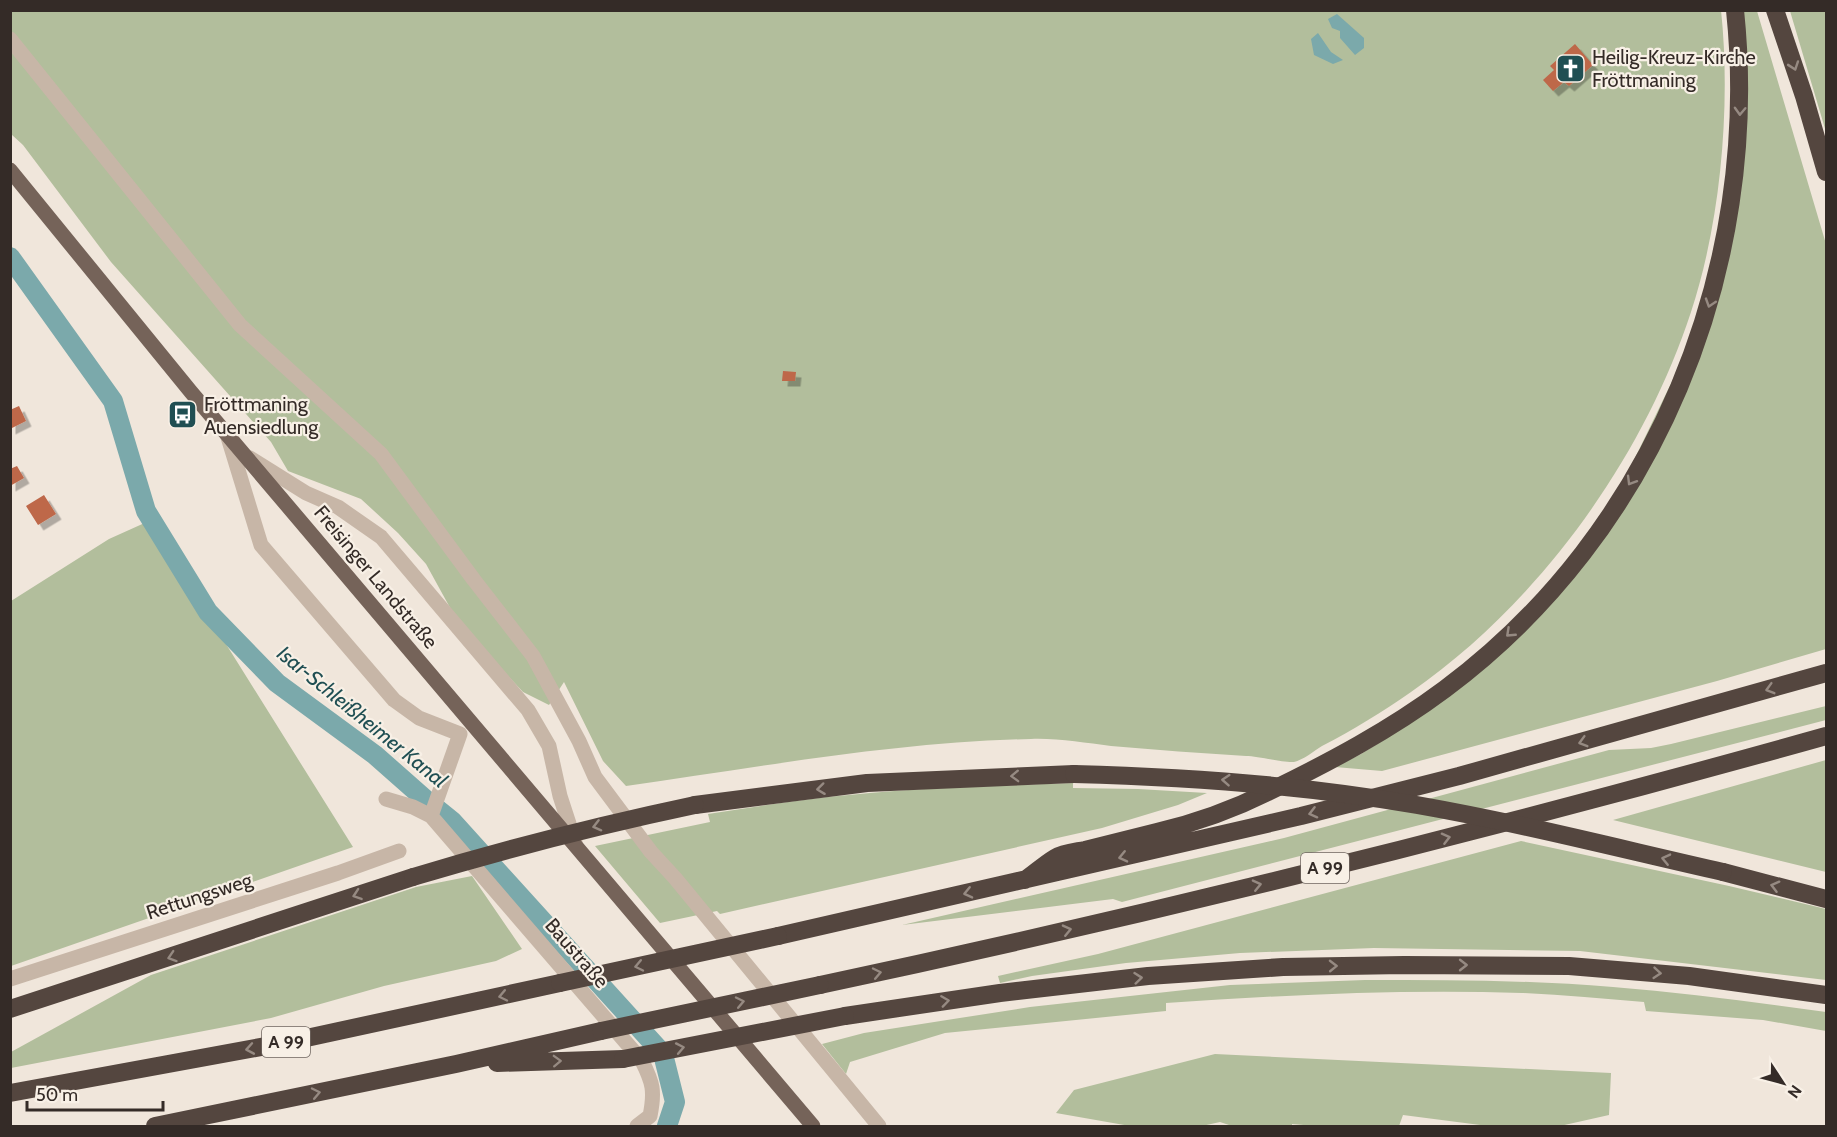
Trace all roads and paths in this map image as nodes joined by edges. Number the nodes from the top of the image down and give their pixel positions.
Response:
1 (1735, 10) edge
2 (1775, 10) edge
3 (10, 39) edge
4 (10, 170) edge
5 (1827, 171) edge
6 (226, 432) junction
7 (246, 456) junction
8 (1827, 673) edge
9 (473, 725) junction
10 (460, 734) junction
11 (1827, 736) edge
12 (386, 799) dead end
13 (432, 813) junction
14 (577, 848) junction
15 (399, 851) dead end
16 (1025, 880) junction
17 (1827, 899) edge
18 (10, 978) edge
19 (1827, 995) edge
20 (10, 1009) edge
21 (456, 1064) junction
22 (10, 1093) edge
23 (155, 1126) edge
24 (637, 1126) edge
25 (813, 1126) edge
26 (879, 1126) edge

1 -> 16 highway
2 -> 5 highway
3 - 26 lane
4 - 6 main road, Freisinger Landstraße
6 - 7 main road, Freisinger Landstraße
6 - 10 lane
7 - 9 main road, Freisinger Landstraße
7 - 14 lane
8 -> 16 highway, A 99
9 - 10 lane
9 - 14 main road, Freisinger Landstraße
10 - 13 lane
21 -> 11 highway, A 99, bridge
12 - 13 lane, Baustraße
13 - 24 lane, Baustraße
14 - 25 main road, Freisinger Landstraße
15 - 18 lane, Rettungsweg
16 -> 22 highway, A 99, bridge
17 -> 20 highway, bridge
21 -> 19 highway, bridge
23 -> 21 highway, A 99

